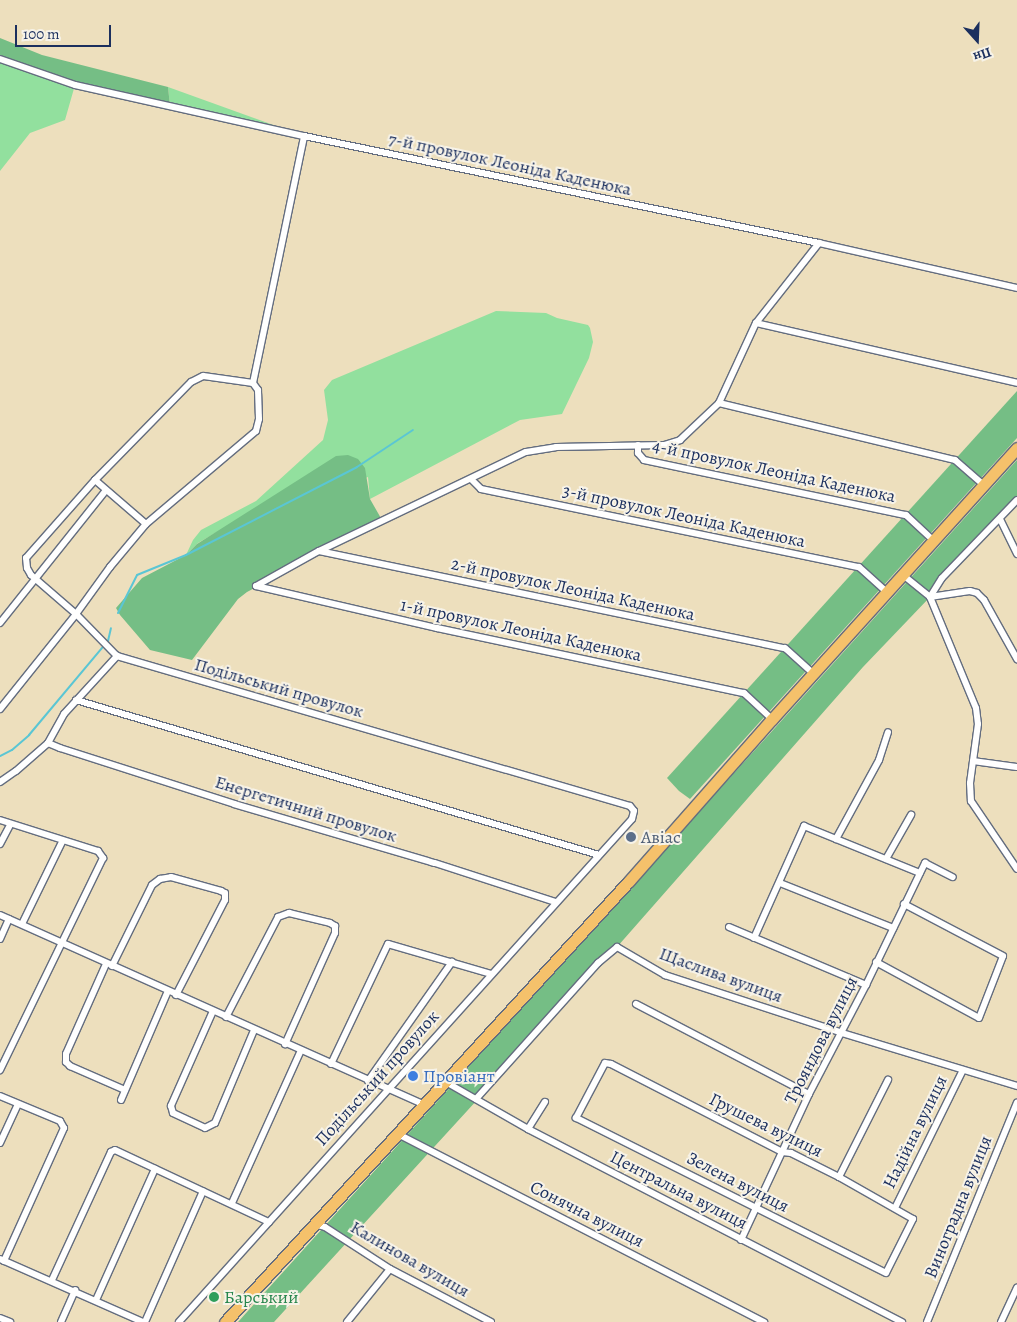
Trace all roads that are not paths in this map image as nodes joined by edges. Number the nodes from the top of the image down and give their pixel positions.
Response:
1 (0, 59) edge
2 (304, 136) junction
3 (819, 243) junction
4 (1017, 288) edge
5 (756, 323) junction
6 (253, 383) junction
7 (1017, 383) edge
8 (719, 403) junction
9 (638, 445) junction
10 (1017, 448) edge
11 (471, 479) junction
12 (95, 480) junction
13 (984, 485) junction
14 (106, 490) junction
15 (1017, 500) edge
16 (1000, 519) junction
17 (146, 524) junction
18 (934, 541) junction
19 (319, 551) junction
20 (1017, 554) edge
21 (903, 575) junction
22 (35, 580) junction
23 (888, 592) junction
24 (930, 597) junction
25 (76, 614) junction
26 (0, 623) edge
27 (117, 656) junction
28 (1017, 659) edge
29 (813, 673) junction
30 (76, 700) junction
31 (0, 709) edge
32 (772, 719) junction
33 (888, 732) dead end
34 (48, 742) junction
35 (973, 761) junction
36 (1017, 767) edge
37 (0, 782) edge
38 (911, 815) dead end
39 (0, 820) edge
40 (10, 825) junction
41 (836, 839) junction
42 (63, 840) junction
43 (0, 844) edge
44 (598, 855) junction
45 (886, 859) junction
46 (1017, 869) edge
47 (920, 873) junction
48 (953, 877) dead end
49 (780, 883) junction
50 (556, 902) junction
51 (904, 904) junction
52 (0, 915) edge
53 (9, 919) junction
54 (22, 924) junction
55 (728, 927) dead end
56 (893, 928) junction
57 (754, 938) junction
58 (0, 939) edge
59 (61, 942) junction
60 (452, 962) junction
61 (876, 962) junction
62 (109, 965) junction
63 (491, 974) junction
64 (866, 985) junction
65 (168, 991) junction
66 (176, 995) junction
67 (636, 1004) dead end
68 (213, 1011) junction
69 (226, 1017) junction
70 (254, 1030) junction
71 (842, 1033) junction
72 (285, 1044) junction
73 (301, 1050) junction
74 (331, 1064) junction
75 (0, 1070) edge
76 (963, 1070) junction
77 (368, 1080) junction
78 (888, 1080) dead end
79 (444, 1081) junction
80 (1017, 1086) edge
81 (388, 1089) junction
82 (125, 1090) junction
83 (809, 1094) junction
84 (0, 1096) edge
85 (476, 1099) junction
86 (121, 1100) dead end
87 (545, 1102) dead end
88 (1017, 1103) edge
89 (18, 1104) junction
90 (423, 1104) junction
91 (576, 1118) joint
92 (528, 1130) junction
93 (396, 1133) junction
94 (0, 1143) edge
95 (782, 1152) junction
96 (155, 1169) junction
97 (839, 1177) junction
98 (203, 1192) junction
99 (232, 1203) junction
100 (755, 1208) junction
101 (895, 1208) junction
102 (269, 1222) junction
103 (314, 1224) junction
104 (741, 1240) junction
105 (2, 1260) edge
106 (390, 1269) junction
107 (886, 1273) joint
108 (52, 1280) junction
109 (1017, 1287) edge
110 (75, 1290) junction
111 (96, 1300) junction
112 (0, 1318) edge
113 (10, 1322) edge
114 (61, 1322) edge
115 (144, 1322) edge
116 (178, 1322) edge
117 (225, 1322) edge
118 (347, 1322) edge
119 (491, 1322) edge
120 (764, 1322) edge
121 (902, 1322) edge
122 (927, 1322) edge
123 (1001, 1322) edge

1 - 2 street, 7-й провулок Леоніда Каденюка
2 - 3 street, 7-й провулок Леоніда Каденюка
2 - 6 street
3 - 4 street, 7-й провулок Леоніда Каденюка
3 - 5 street
5 - 7 street
5 - 8 street
6 - 12 street
6 - 17 street
8 - 9 street
8 - 13 street
9 - 11 street
9 - 18 street, 4-й провулок Леоніда Каденюка
10 - 13 highway
11 - 19 street
11 - 23 street, 3-й провулок Леоніда Каденюка
12 - 14 street
12 - 22 street
13 - 18 highway
14 - 17 street
14 - 22 street
15 - 16 street
16 - 20 street
16 - 24 street
17 - 25 street
18 - 21 highway
19 - 29 street, 2-й провулок Леоніда Каденюка
19 - 32 street, 1-й провулок Леоніда Каденюка
21 - 23 highway
21 - 24 street
22 - 25 street
22 - 26 street
23 - 29 highway
24 - 28 street
24 - 35 street
25 - 27 street
25 - 31 street
27 - 30 street
27 - 44 street, Подільський провулок
29 - 32 highway
30 - 34 street
30 - 44 street
32 - 79 highway
33 - 41 street
34 - 37 street
34 - 50 street, Енергетичний провулок
35 - 36 street
35 - 46 street
38 - 45 street
39 - 40 street
40 - 42 street
40 - 43 street
41 - 45 street
41 - 49 street
42 - 54 street
42 - 59 street
44 - 50 street, Подільський провулок
45 - 47 street
47 - 48 street
47 - 51 street, Трояндова вулиця
49 - 56 street
49 - 57 street
50 - 63 street, Подільський провулок
51 - 56 street, Трояндова вулиця
51 - 61 street, Трояндова вулиця
52 - 53 street
53 - 54 street
53 - 58 street
54 - 59 street
55 - 57 street
56 - 61 street, Трояндова вулиця
57 - 64 street
59 - 62 street
59 - 75 street
60 - 63 street
60 - 74 street
60 - 77 street
61 - 64 street, Трояндова вулиця
62 - 65 street
62 - 66 street
62 - 82 street
63 - 81 street, Подільський провулок
64 - 71 street, Трояндова вулиця
65 - 66 street
65 - 82 street
66 - 68 street
67 - 83 street
68 - 69 street
68 - 70 street
69 - 70 street
69 - 72 street
70 - 72 street
71 - 76 street, Щаслива вулиця
71 - 83 street, Трояндова вулиця
71 - 85 street, Щаслива вулиця
72 - 73 street
73 - 74 street
73 - 99 street
74 - 77 street
76 - 80 street, Щаслива вулиця
76 - 101 street, Надійна вулиця
77 - 81 street
78 - 97 street
79 - 85 street, Центральна вулиця
79 - 90 highway
81 - 90 street
81 - 102 street, Подільський провулок
82 - 86 street
83 - 95 street, Трояндова вулиця
84 - 89 street
85 - 92 street, Центральна вулиця
87 - 92 street
88 - 122 street, Виноградна вулиця
89 - 94 street
89 - 105 street
90 - 93 highway
91 - 95 street, Грушева вулиця
91 - 100 street, Зелена вулиця
92 - 104 street, Центральна вулиця
93 - 103 highway
93 - 120 street, Сонячна вулиця
95 - 97 street, Грушева вулиця
95 - 100 street, Трояндова вулиця
96 - 98 street
96 - 108 street
96 - 111 street
97 - 101 street, Грушева вулиця
98 - 99 street
98 - 115 street
99 - 102 street
100 - 104 street, Трояндова вулиця
100 - 107 street, Зелена вулиця
101 - 107 street, Грушева вулиця
102 - 116 street, Подільський провулок
103 - 106 street, Калинова вулиця
103 - 117 highway
104 - 121 street, Центральна вулиця
105 - 108 street
106 - 118 street
106 - 119 street, Калинова вулиця
108 - 110 street
109 - 123 street
110 - 111 street
110 - 114 street
111 - 115 street
112 - 113 street

